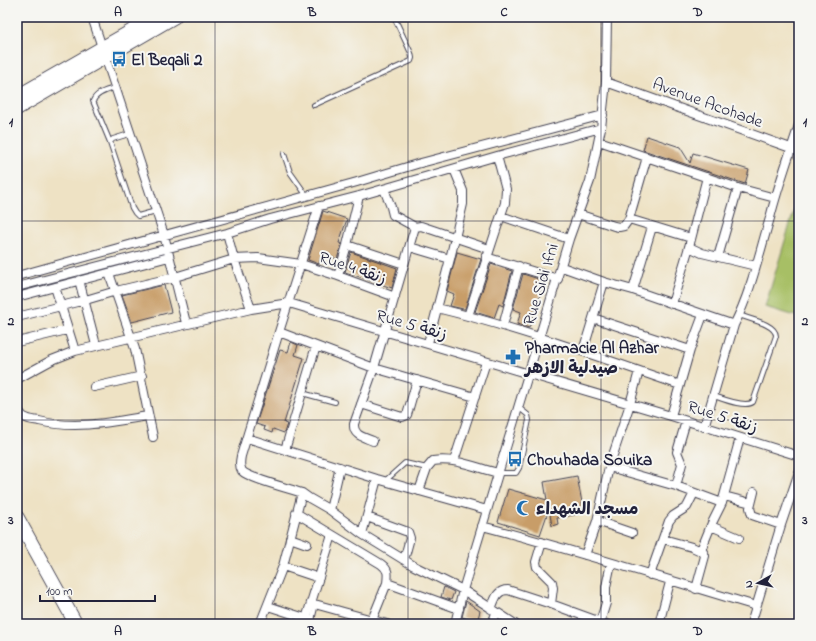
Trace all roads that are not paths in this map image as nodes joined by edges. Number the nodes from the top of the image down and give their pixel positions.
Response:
1 (92, 17) edge
2 (155, 17) edge
3 (175, 17) edge
4 (394, 17) edge
5 (607, 17) edge
6 (103, 53) junction
7 (606, 82) junction
8 (114, 88) junction
9 (17, 96) edge
10 (314, 105) dead end
11 (17, 109) edge
12 (603, 115) junction
13 (799, 124) edge
14 (601, 128) junction
15 (129, 134) junction
16 (598, 141) junction
17 (110, 142) junction
18 (795, 150) edge
19 (284, 154) dead end
20 (497, 156) junction
21 (647, 158) junction
22 (454, 169) junction
23 (707, 177) junction
24 (738, 188) junction
25 (384, 189) junction
26 (308, 196) junction
27 (359, 196) junction
28 (775, 198) junction
29 (319, 206) junction
30 (156, 211) junction
31 (578, 214) junction
32 (501, 216) junction
33 (629, 219) junction
34 (418, 227) junction
35 (652, 227) junction
36 (227, 233) junction
37 (164, 235) junction
38 (455, 237) junction
39 (569, 239) junction
40 (690, 243) junction
41 (347, 245) junction
42 (410, 247) junction
43 (167, 248) junction
44 (488, 253) junction
45 (169, 257) junction
46 (718, 257) junction
47 (234, 259) junction
48 (450, 259) junction
49 (301, 264) junction
50 (404, 264) junction
51 (519, 266) junction
52 (756, 266) junction
53 (562, 267) junction
54 (109, 273) junction
55 (17, 276) edge
56 (338, 276) junction
57 (175, 277) junction
58 (558, 279) junction
59 (79, 280) junction
60 (604, 282) junction
61 (17, 287) edge
62 (55, 287) junction
63 (633, 290) junction
64 (116, 291) junction
65 (17, 296) edge
66 (395, 297) junction
67 (85, 300) junction
68 (289, 303) junction
69 (672, 304) junction
70 (62, 307) junction
71 (436, 308) junction
72 (251, 309) junction
73 (703, 315) junction
74 (739, 315) junction
75 (468, 316) junction
76 (17, 317) edge
77 (593, 318) junction
78 (186, 324) junction
79 (734, 325) junction
80 (503, 326) junction
81 (68, 330) junction
82 (384, 331) junction
83 (279, 332) junction
84 (131, 337) junction
85 (540, 337) junction
86 (17, 342) edge
87 (428, 343) junction
88 (96, 345) junction
89 (316, 346) junction
90 (690, 350) junction
91 (75, 351) junction
92 (583, 351) junction
93 (486, 362) junction
94 (374, 368) junction
95 (639, 371) junction
96 (528, 373) junction
97 (142, 376) junction
98 (17, 379) edge
99 (417, 380) junction
100 (680, 385) junction
101 (94, 387) dead end
102 (302, 393) junction
103 (714, 396) junction
104 (475, 397) junction
105 (335, 402) dead end
106 (361, 404) junction
107 (630, 404) junction
108 (518, 407) junction
109 (17, 408) edge
110 (148, 416) junction
111 (671, 416) junction
112 (686, 421) junction
113 (704, 427) junction
114 (153, 437) dead end
115 (247, 438) junction
116 (740, 438) junction
117 (373, 441) dead end
118 (285, 450) junction
119 (799, 456) edge
120 (454, 461) junction
121 (340, 467) junction
122 (609, 467) junction
123 (427, 468) junction
124 (799, 472) edge
125 (498, 473) junction
126 (381, 480) junction
127 (676, 486) junction
128 (419, 491) junction
129 (754, 492) dead end
130 (302, 493) junction
131 (694, 493) junction
132 (723, 499) junction
133 (751, 503) junction
134 (330, 510) junction
135 (487, 510) junction
136 (296, 513) junction
137 (17, 517) edge
138 (367, 517) junction
139 (597, 521) junction
140 (781, 525) junction
141 (482, 526) junction
142 (711, 526) junction
143 (632, 533) dead end
144 (362, 534) junction
145 (17, 535) edge
146 (332, 535) junction
147 (290, 538) junction
148 (739, 538) dead end
149 (663, 539) junction
150 (542, 542) junction
151 (307, 544) dead end
152 (701, 550) junction
153 (585, 554) junction
154 (404, 560) junction
155 (611, 563) junction
156 (283, 566) junction
157 (650, 575) junction
158 (319, 578) junction
159 (670, 582) junction
160 (387, 583) junction
161 (696, 589) junction
162 (463, 590) junction
163 (314, 603) junction
164 (551, 604) junction
165 (268, 606) junction
166 (756, 606) junction
167 (459, 609) junction
168 (493, 611) junction
169 (372, 620) junction
170 (309, 621) edge
171 (603, 623) edge
172 (66, 624) edge
173 (76, 624) edge
174 (260, 624) edge
175 (387, 624) edge
176 (455, 624) edge
177 (492, 624) edge
178 (515, 624) edge
179 (659, 624) edge
180 (751, 624) edge

1 - 6 street
2 - 6 street
3 - 6 street
4 - 10 lane
5 - 7 street, Rue Sidi Ifni
6 - 8 street
6 - 9 street
6 - 11 street
7 - 12 street, Rue Sidi Ifni
7 - 18 street, Avenue Acohade
8 - 15 street
8 - 17 lane
12 - 14 street, Rue Sidi Ifni
12 - 26 street
13 - 18 street
14 - 16 street, Rue Sidi Ifni
14 - 20 street
15 - 17 lane
15 - 30 street
16 - 21 street
16 - 31 street, Rue Sidi Ifni
17 - 30 lane
18 - 28 street
19 - 26 lane
20 - 22 street
20 - 32 street
21 - 23 street
21 - 33 street
22 - 25 street
22 - 38 street
23 - 24 street
23 - 40 street
24 - 28 street
24 - 46 street
25 - 27 street
25 - 34 street
26 - 37 street
27 - 29 street
27 - 41 street
28 - 52 street
29 - 36 street
29 - 49 street
30 - 37 street
31 - 33 street
31 - 39 street, Rue Sidi Ifni
32 - 39 street
32 - 44 street
33 - 35 street
34 - 38 street
34 - 42 street
35 - 40 street
35 - 63 street
36 - 43 street
36 - 47 street
37 - 43 street
37 - 55 street
38 - 44 street
38 - 48 street
39 - 53 street, Rue Sidi Ifni
40 - 46 street
40 - 69 street
41 - 50 street
41 - 56 street
42 - 48 street
42 - 50 street
43 - 45 street
43 - 61 street
44 - 51 street
44 - 75 street
45 - 54 street
45 - 57 street
46 - 52 street
47 - 49 street, Rue 4 زنقة
47 - 57 street, Rue 4 زنقة
47 - 72 street
48 - 71 street
49 - 56 street, Rue 4 زنقة
49 - 68 street
50 - 66 street
51 - 58 street
51 - 80 street
52 - 74 street
53 - 58 street, Rue Sidi Ifni
53 - 60 street
54 - 59 street
54 - 64 street
56 - 66 street, Rue 4 زنقة
57 - 64 street, Rue 4 زنقة
57 - 78 street
58 - 85 street, Rue Sidi Ifni
59 - 62 street
59 - 67 street
60 - 63 street
60 - 77 street
62 - 65 street
62 - 70 street
63 - 69 street
64 - 67 street, Rue 4 زنقة
64 - 84 street
66 - 82 street
67 - 70 street, Rue 4 زنقة
67 - 88 street
68 - 72 street, Rue 5 زنقة
68 - 82 street, Rue 5 زنقة
68 - 83 street
69 - 73 street
70 - 76 street, Rue 4 زنقة
70 - 81 street
71 - 75 street
71 - 87 street
72 - 78 street, Rue 5 زنقة
73 - 79 street
73 - 90 street
74 - 79 street
74 - 103 lane
75 - 80 street
77 - 90 street
77 - 92 street
78 - 84 street, Rue 5 زنقة
79 - 103 street
80 - 85 street
81 - 86 street
81 - 91 street
82 - 87 street, Rue 5 زنقة
82 - 94 street
83 - 89 street
83 - 115 street
84 - 88 street, Rue 5 زنقة
84 - 97 street
85 - 92 street
85 - 96 street, Rue Sidi Ifni
87 - 93 street, Rue 5 زنقة
88 - 91 street, Rue 5 زنقة
89 - 94 street
89 - 102 street
90 - 100 street
91 - 98 street, Rue 5 زنقة
92 - 95 street
93 - 96 street, Rue 5 زنقة
93 - 104 street
94 - 99 street
94 - 106 street
95 - 100 street
95 - 107 street
96 - 107 street, Rue 5 زنقة
96 - 108 street, Rue Sidi Ifni
97 - 101 street
97 - 110 street
99 - 104 street
99 - 106 street
100 - 111 street
102 - 105 lane
102 - 118 street
103 - 113 street
104 - 120 street
106 - 117 street
107 - 111 street, Rue 5 زنقة
107 - 122 street
108 - 125 street, Rue Sidi Ifni
108 - 125 lane
109 - 110 street
110 - 114 street
111 - 112 street, Rue 5 زنقة
112 - 113 street, Rue 5 زنقة
112 - 127 street
113 - 116 street, Rue 5 زنقة
115 - 118 street
115 - 130 street
116 - 119 street, Rue 5 زنقة
116 - 132 street
118 - 121 street
120 - 123 street
120 - 125 street
121 - 126 street
121 - 134 street
122 - 127 street
122 - 139 street
123 - 126 lane
123 - 128 street
124 - 140 street
125 - 135 street, Rue Sidi Ifni
126 - 128 street
126 - 138 street
127 - 131 street
128 - 135 street
129 - 133 street
130 - 134 street
130 - 136 street
131 - 132 street
131 - 149 street
132 - 133 street
132 - 142 street
133 - 140 street
134 - 144 street
135 - 141 street, Rue Sidi Ifni
136 - 146 street
136 - 147 street
137 - 173 main road
138 - 144 street
138 - 154 street
139 - 143 street
139 - 153 street
140 - 166 street
141 - 150 street
141 - 162 street, Rue Sidi Ifni
142 - 148 street
142 - 152 street
144 - 154 street
145 - 172 main road
146 - 158 street
146 - 160 street
147 - 151 street
147 - 156 street
149 - 152 street
149 - 157 street
150 - 153 street
150 - 164 street
152 - 161 street
153 - 155 street
154 - 162 street
155 - 157 street
155 - 171 street
156 - 158 street
156 - 165 street
157 - 159 street
158 - 163 street
159 - 161 street
159 - 179 street
160 - 167 street
160 - 169 street
161 - 166 street
162 - 167 street, Rue Sidi Ifni
162 - 168 street
163 - 169 street
163 - 170 street
164 - 168 street
164 - 171 street
165 - 170 street
165 - 174 street
166 - 180 street
167 - 176 street, Rue Sidi Ifni
168 - 177 street
168 - 178 street
169 - 175 street

